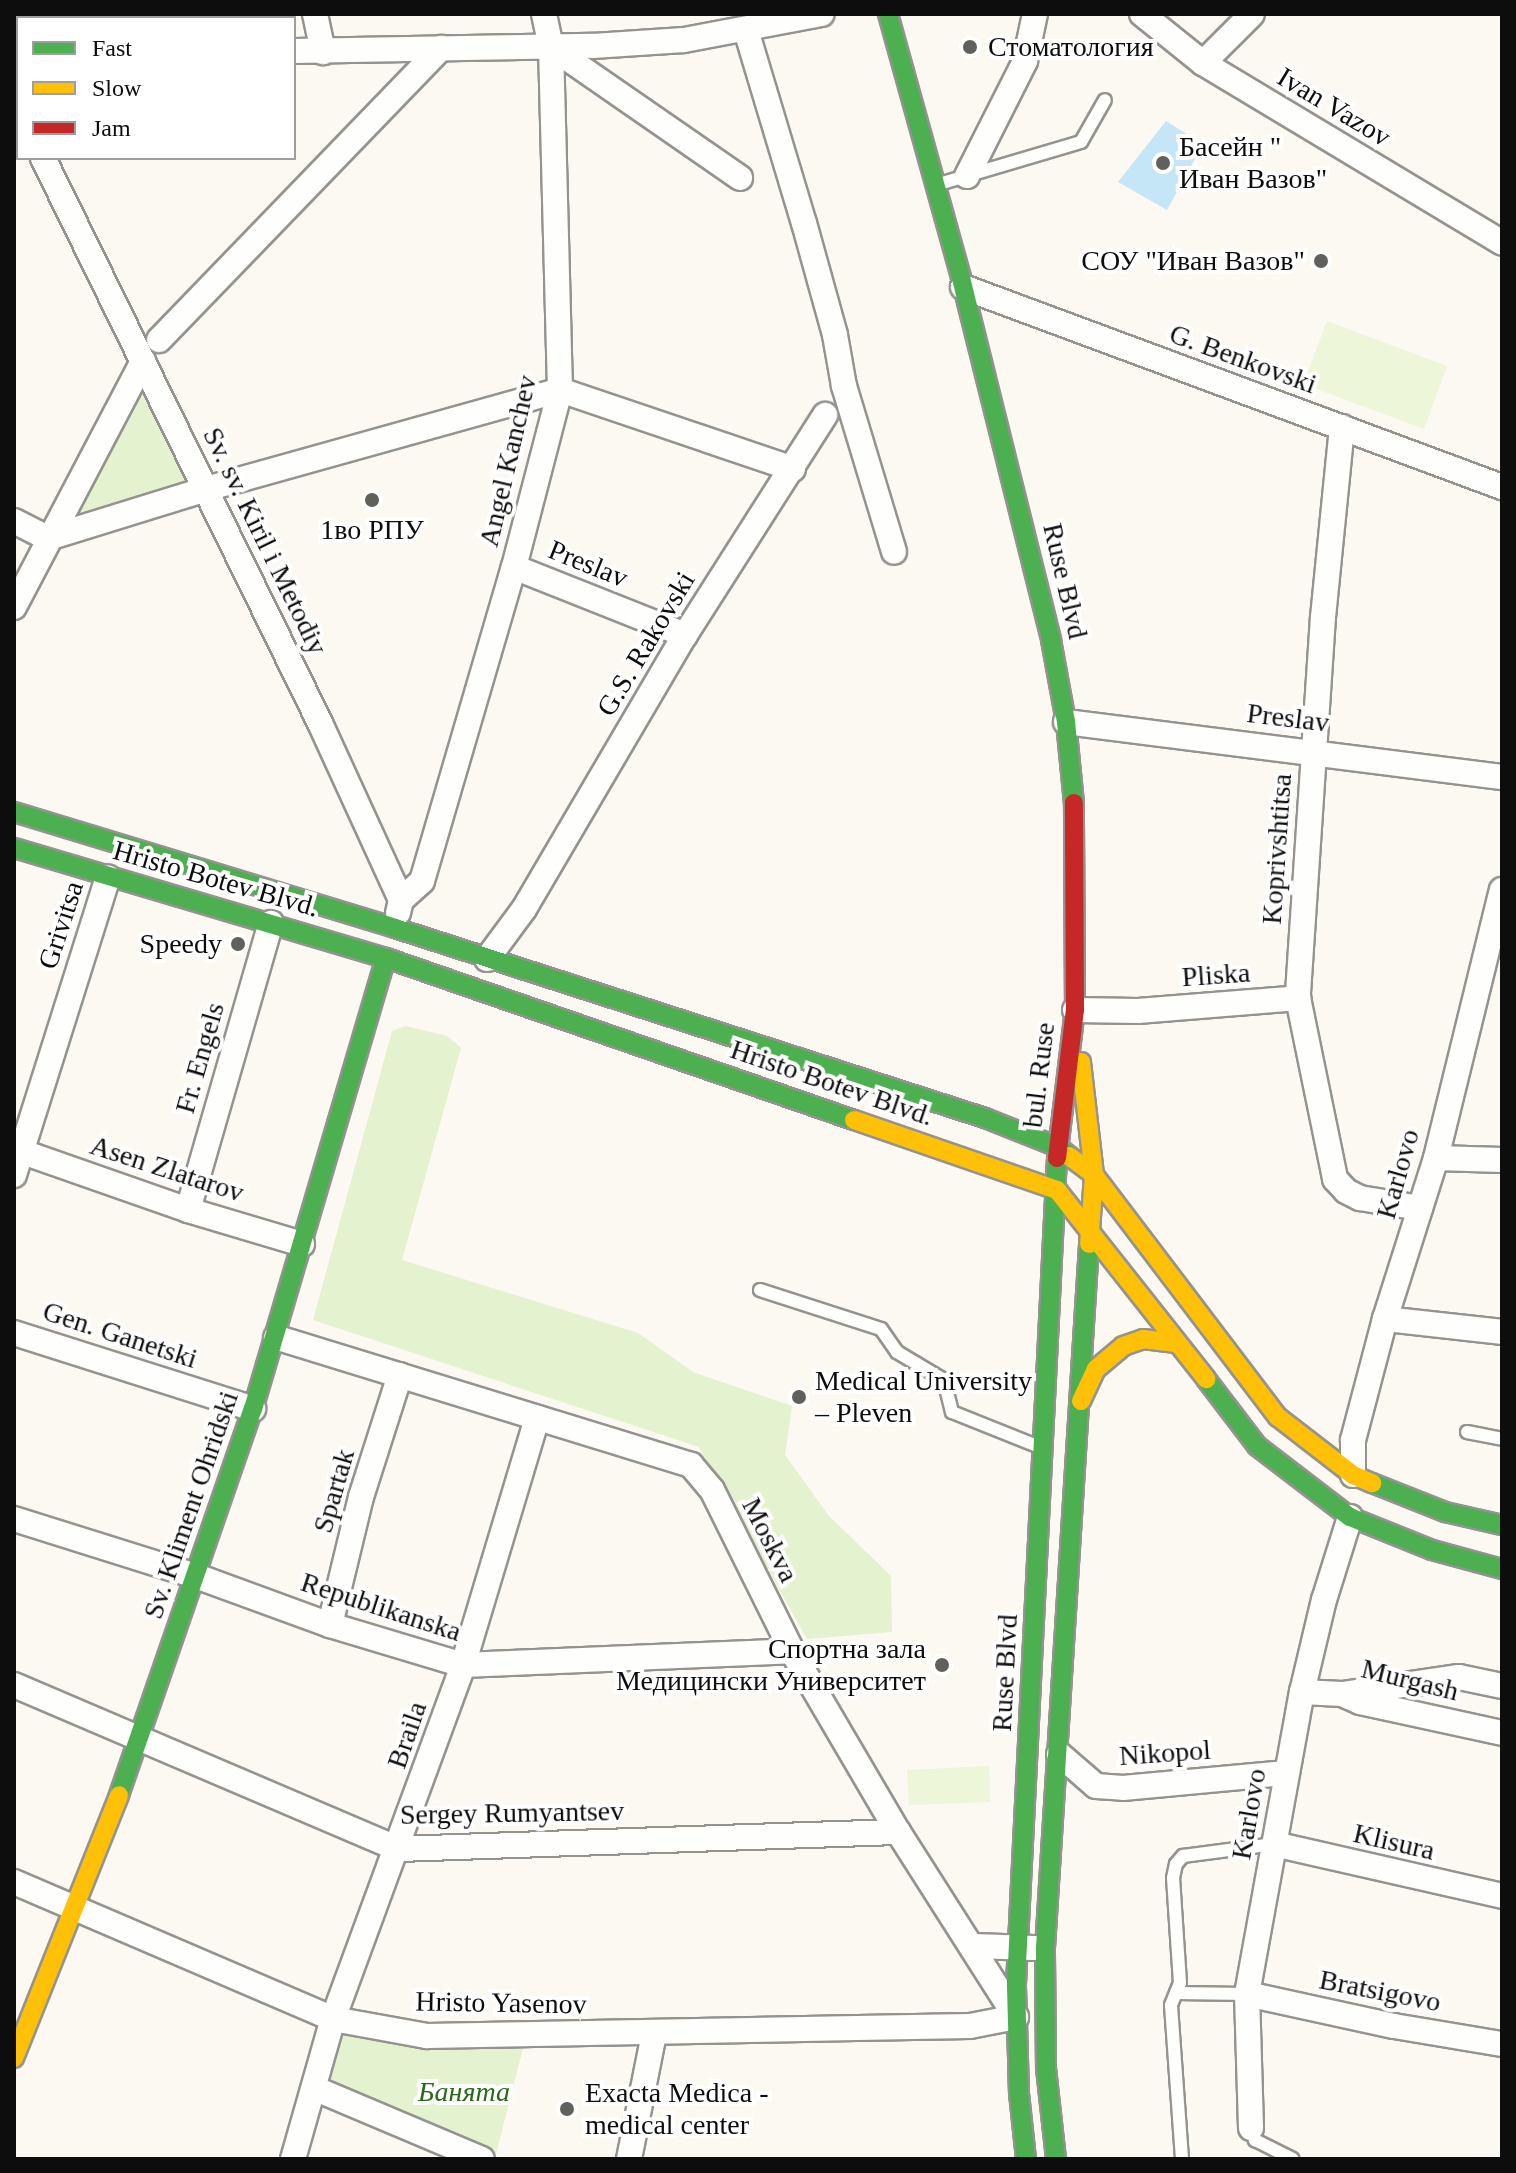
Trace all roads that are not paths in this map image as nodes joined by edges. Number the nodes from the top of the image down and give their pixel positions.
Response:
1 (315, 14) edge
2 (544, 14) edge
3 (822, 14) edge
4 (888, 14) edge
5 (1035, 14) edge
6 (1142, 14) edge
7 (1252, 14) edge
8 (746, 30) junction
9 (551, 47) junction
10 (441, 48) junction
11 (296, 51) edge
12 (323, 52) junction
13 (1203, 63) junction
14 (1105, 100) dead end
15 (44, 160) edge
16 (967, 176) junction
17 (740, 178) dead end
18 (934, 185) junction
19 (1502, 243) edge
20 (963, 287) junction
21 (159, 340) dead end
22 (143, 361) junction
23 (560, 390) junction
24 (825, 415) dead end
25 (1342, 427) junction
26 (793, 469) junction
27 (1499, 480) edge
28 (206, 489) junction
29 (14, 521) edge
30 (48, 538) junction
31 (894, 552) dead end
32 (514, 567) junction
33 (14, 607) edge
34 (685, 635) junction
35 (1066, 722) junction
36 (1314, 751) junction
37 (1502, 777) edge
38 (14, 812) edge
39 (14, 848) edge
40 (108, 877) junction
41 (1502, 890) edge
42 (401, 900) junction
43 (271, 923) junction
44 (395, 928) junction
45 (386, 958) junction
46 (487, 959) junction
47 (1298, 998) junction
48 (1075, 1010) junction
49 (1067, 1071) junction
50 (1046, 1100) dead end
51 (1028, 1113) dead end
52 (985, 1118) junction
53 (1058, 1147) junction
54 (1436, 1158) junction
55 (16, 1159) edge
56 (1502, 1160) edge
57 (1094, 1175) junction
58 (1057, 1190) junction
59 (1420, 1208) junction
60 (188, 1210) junction
61 (1091, 1229) junction
62 (302, 1244) junction
63 (760, 1290) dead end
64 (1385, 1319) junction
65 (1502, 1332) edge
66 (14, 1333) edge
67 (276, 1337) junction
68 (1176, 1343) junction
69 (400, 1375) junction
70 (253, 1409) junction
71 (1076, 1416) junction
72 (537, 1418) junction
73 (1467, 1432) dead end
74 (1502, 1439) edge
75 (1045, 1449) junction
76 (1353, 1475) junction
77 (1350, 1517) junction
78 (14, 1519) edge
79 (1502, 1525) edge
80 (1502, 1569) edge
81 (196, 1576) junction
82 (330, 1625) junction
83 (792, 1651) junction
84 (463, 1665) junction
85 (14, 1685) edge
86 (1502, 1686) edge
87 (1302, 1692) junction
88 (1342, 1694) junction
89 (1502, 1733) edge
90 (141, 1740) junction
91 (1059, 1754) junction
92 (1286, 1773) junction
93 (898, 1832) junction
94 (1274, 1844) junction
95 (398, 1849) junction
96 (14, 1882) edge
97 (1502, 1896) edge
98 (75, 1906) junction
99 (973, 1946) junction
100 (1018, 1948) junction
101 (1045, 1948) junction
102 (1176, 1993) junction
103 (1247, 1994) junction
104 (1016, 2017) junction
105 (333, 2019) junction
106 (654, 2034) junction
107 (1502, 2044) edge
108 (14, 2058) edge
109 (316, 2089) junction
110 (1251, 2128) joint
111 (293, 2159) edge
112 (482, 2159) edge
113 (629, 2159) edge
114 (1026, 2159) edge
115 (1056, 2159) edge
116 (1182, 2159) edge
117 (1293, 2159) edge

1 - 12 street
2 - 9 street, Angel Kanchev
3 - 8 street
4 - 18 main road, Ruse Blvd
5 - 16 street
6 - 13 street, Ivan Vazov
7 - 13 street
8 - 9 street
8 - 31 street
9 - 10 street
9 - 17 street
9 - 23 street, Angel Kanchev
10 - 12 street
10 - 21 street
11 - 12 street
13 - 19 street, Ivan Vazov
14 - 16 lane
15 - 22 street, Sv. sv. Kiril i Metodiy
16 - 18 lane
18 - 20 main road, Ruse Blvd
20 - 25 street, G. Benkovski
20 - 35 main road, Ruse Blvd
22 - 28 street, Sv. sv. Kiril i Metodiy
22 - 30 street
23 - 26 street
23 - 28 street
23 - 32 street, Angel Kanchev
24 - 26 street, G.S. Rakovski
25 - 27 street, G. Benkovski
25 - 36 street, Koprivshtitsa
26 - 34 street, G.S. Rakovski
28 - 30 street
28 - 42 street, Sv. sv. Kiril i Metodiy
29 - 30 street
30 - 33 street
32 - 34 street, Preslav
32 - 42 street, Angel Kanchev
34 - 46 street, G.S. Rakovski
35 - 36 street, Preslav
35 - 48 main road, Ruse Blvd
36 - 37 street, Preslav
36 - 47 street, Koprivshtitsa
38 - 44 main road, Hristo Botev Blvd.
39 - 40 main road, Hristo Botev Blvd.
40 - 43 main road, Hristo Botev Blvd.
40 - 55 street, Grivitsa
41 - 54 street, Karlovo
42 - 44 street
43 - 45 main road, Hristo Botev Blvd.
43 - 60 street, Fr. Engels
44 - 45 street
44 - 46 main road, Hristo Botev Blvd.
45 - 58 main road, Hristo Botev Blvd.
45 - 62 main road, Sv. Kliment Ohridski
46 - 52 main road, Hristo Botev Blvd.
47 - 48 street, Pliska
47 - 59 street, Koprivshtitsa
48 - 49 main road, bul. Ruse
48 - 57 main road, Ruse Blvd
49 - 50 main road
49 - 53 main road, bul. Ruse
51 - 52 main road
52 - 53 main road, Hristo Botev Blvd.
53 - 57 main road, Hristo Botev Blvd.
53 - 58 main road, bul. Ruse
54 - 56 street
54 - 59 street, Karlovo
55 - 60 street, Asen Zlatarov
57 - 61 main road, Ruse Blvd
57 - 76 main road, Hristo Botev Blvd.
58 - 61 main road, Hristo Botev Blvd.
58 - 75 main road, Ruse Blvd
59 - 64 street, Karlovo
60 - 62 street, Asen Zlatarov
61 - 68 main road, Hristo Botev Blvd.
61 - 71 main road, Ruse Blvd
62 - 67 main road, Sv. Kliment Ohridski
63 - 75 lane
64 - 65 street
64 - 76 street, Karlovo
66 - 70 street, Gen. Ganetski
67 - 69 street, Moskva
67 - 70 main road, Sv. Kliment Ohridski
68 - 71 main road
68 - 77 main road, Hristo Botev Blvd.
69 - 72 street, Moskva
69 - 82 street, Spartak
70 - 81 main road, Sv. Kliment Ohridski
71 - 91 main road, Ruse Blvd
72 - 83 street, Moskva
72 - 84 street, Braila
73 - 74 lane
75 - 100 main road, Ruse Blvd
76 - 79 main road, Hristo Botev Blvd.
77 - 80 main road, Hristo Botev Blvd.
77 - 87 street, Karlovo
78 - 81 street, Republikanska
81 - 82 street, Republikanska
81 - 90 main road, Sv. Kliment Ohridski
82 - 84 street, Republikanska
83 - 84 street, Republikanska
83 - 93 street, Moskva
84 - 95 street, Braila
85 - 90 street, Sergey Rumyantsev
86 - 88 street
87 - 88 street, Murgash
87 - 92 street, Karlovo
88 - 89 street, Murgash
90 - 95 street, Sergey Rumyantsev
90 - 98 main road, Sv. Kliment Ohridski
91 - 92 street, Nikopol
91 - 101 main road, Ruse Blvd
92 - 94 street, Karlovo
93 - 95 street, Sergey Rumyantsev
93 - 99 street, Moskva
94 - 97 street, Klisura
94 - 102 lane
94 - 103 street, Karlovo
95 - 105 street, Braila
96 - 98 street, Hristo Yasenov
98 - 105 street, Hristo Yasenov
98 - 108 main road, Sv. Kliment Ohridski
99 - 100 street
99 - 104 street, Moskva
100 - 101 street
100 - 104 main road, Ruse Blvd
101 - 115 main road, Ruse Blvd
102 - 103 lane
102 - 116 lane
103 - 107 street, Bratsigovo
103 - 110 street, Karlovo
104 - 106 street, Hristo Yasenov
104 - 114 main road, Ruse Blvd
105 - 106 street, Hristo Yasenov
105 - 109 street, Braila
106 - 113 street
109 - 111 street, Braila
109 - 112 street
110 - 117 lane

